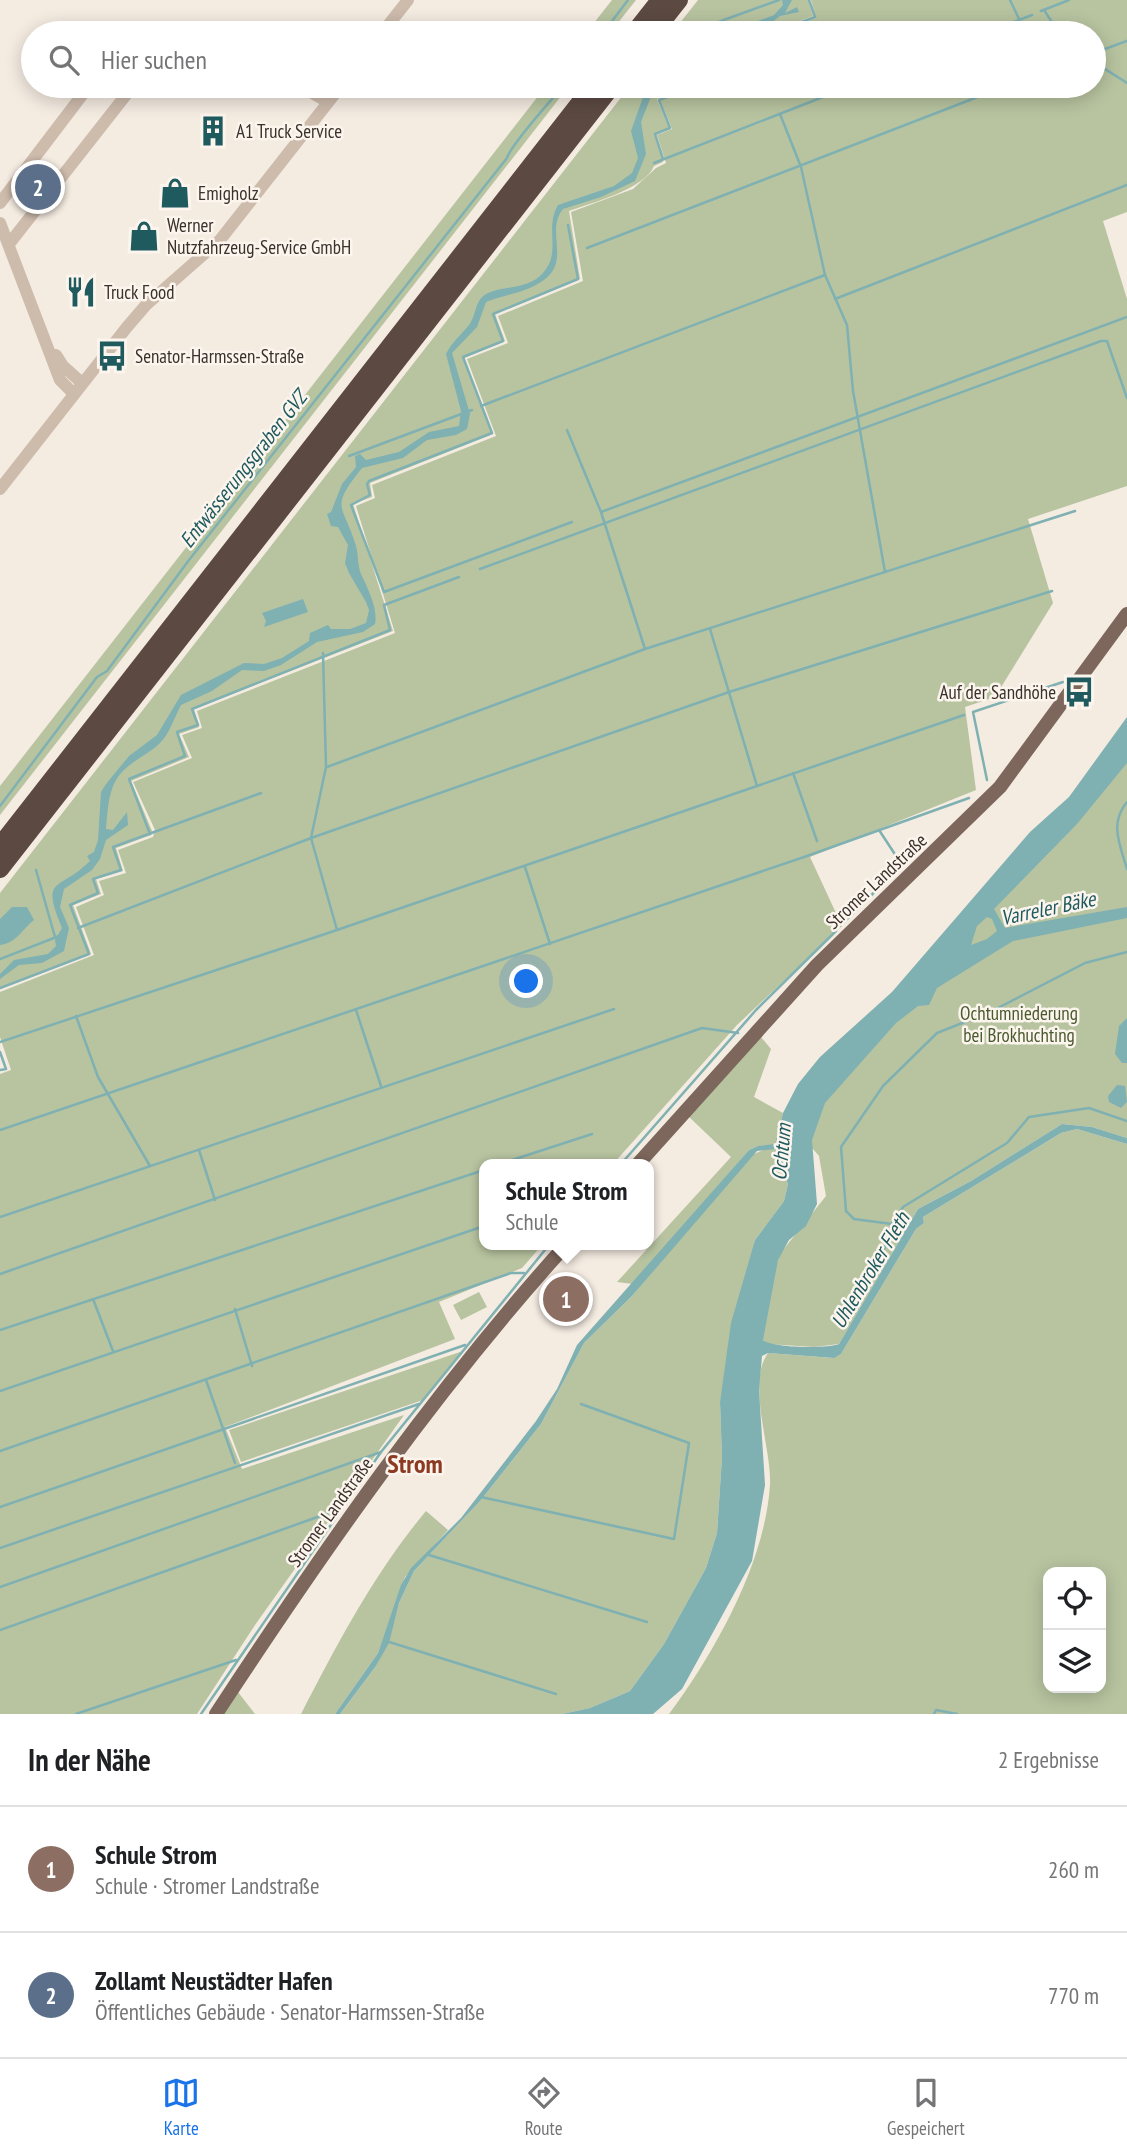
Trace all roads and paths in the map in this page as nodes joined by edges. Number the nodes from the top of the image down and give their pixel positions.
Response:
1 (660, 0) edge
2 (679, 0) edge
3 (407, 2) edge
4 (392, 21) edge
5 (643, 21) edge
6 (662, 21) edge
7 (80, 98) edge
8 (124, 98) edge
9 (321, 98) edge
10 (331, 98) edge
11 (584, 98) edge
12 (603, 98) edge
13 (328, 102) junction
14 (0, 203) edge
15 (0, 223) edge
16 (9, 244) junction
17 (47, 340) junction
18 (82, 383) junction
19 (74, 394) junction
20 (0, 489) edge
21 (1127, 614) edge
22 (0, 846) edge
23 (0, 869) edge
24 (642, 1159) edge
25 (562, 1250) edge
26 (216, 1714) edge

1 - 5 highway
2 - 6 highway
3 - 4 street
7 - 14 street
8 - 16 street
9 - 13 street
10 - 13 street
11 - 22 highway
12 - 23 highway
13 - 18 street
15 - 16 street
16 - 17 street
17 - 18 street
17 - 19 street
18 - 19 street
19 - 20 street
21 - 24 main road, Stromer Landstraße
25 - 26 main road, Stromer Landstraße

